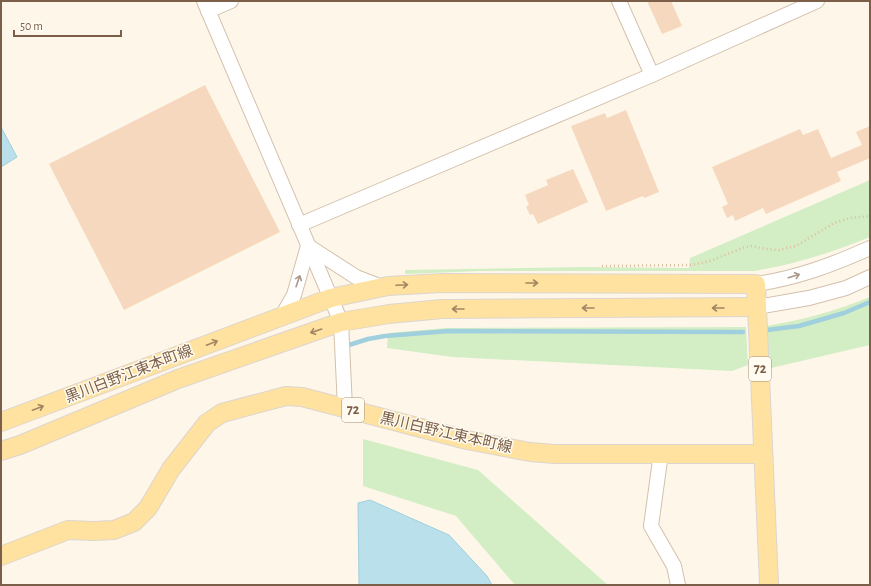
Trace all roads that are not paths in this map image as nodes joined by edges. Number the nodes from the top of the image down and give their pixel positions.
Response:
1 (231, 1) edge
2 (619, 1) edge
3 (817, 1) edge
4 (206, 6) edge
5 (652, 75) junction
6 (299, 225) junction
7 (308, 246) junction
8 (870, 248) edge
9 (870, 277) edge
10 (756, 284) junction
11 (382, 287) junction
12 (331, 298) junction
13 (757, 307) junction
14 (282, 316) junction
15 (341, 322) junction
16 (345, 408) junction
17 (1, 422) edge
18 (1, 451) edge
19 (661, 453) junction
20 (763, 454) junction
21 (1, 556) edge
22 (678, 585) edge
23 (769, 585) edge

1 - 4 street
2 - 5 street
3 - 5 street
4 - 6 street
5 - 6 street
6 - 7 street
7 - 11 street
7 - 12 street
14 -> 7 street
10 -> 8 street
9 - 13 street
11 -> 10 main road, 黒川白野江東本町線
10 - 13 main road, 72
11 - 12 main road, 黒川白野江東本町線
12 - 14 main road, 黒川白野江東本町線
12 - 15 street
13 -> 15 main road, 黒川白野江東本町線
13 - 20 main road, 72
17 -> 14 main road, 黒川白野江東本町線
15 - 16 street
15 -> 18 main road, 黒川白野江東本町線
16 - 19 main road, 黒川白野江東本町線 / 72
16 - 21 main road, 黒川白野江東本町線 / 72
19 - 20 main road, 黒川白野江東本町線 / 72
19 - 22 street
20 - 23 main road, 72

